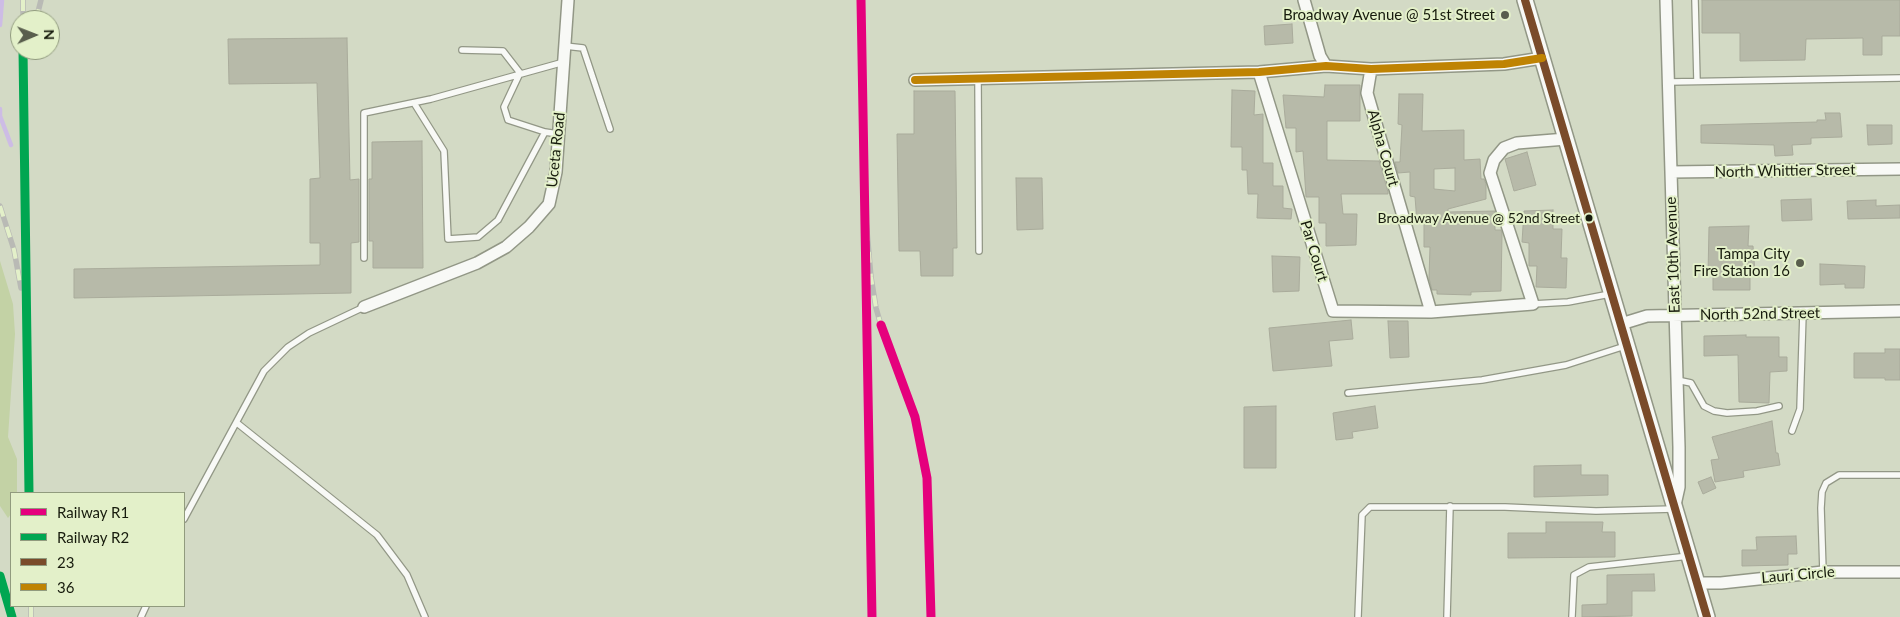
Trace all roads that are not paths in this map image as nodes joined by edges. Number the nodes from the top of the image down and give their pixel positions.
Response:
1 (568, 0) edge
2 (1304, 0) edge
3 (1525, 0) edge
4 (1666, 0) edge
5 (1695, 0) edge
6 (565, 46) junction
7 (462, 50) dead end
8 (1542, 58) junction
9 (564, 62) junction
10 (1326, 66) junction
11 (1371, 69) junction
12 (1259, 72) junction
13 (520, 73) junction
14 (1900, 78) edge
15 (978, 79) junction
16 (915, 80) dead end
17 (1697, 81) junction
18 (1669, 82) junction
19 (414, 103) junction
20 (610, 129) dead end
21 (545, 132) junction
22 (558, 134) junction
23 (1566, 139) junction
24 (1900, 169) edge
25 (1671, 172) junction
26 (979, 251) dead end
27 (364, 258) dead end
28 (1612, 293) junction
29 (1533, 304) junction
30 (364, 307) joint
31 (1900, 311) edge
32 (1431, 312) junction
33 (1803, 313) junction
34 (1675, 315) junction
35 (1622, 324) junction
36 (1627, 345) junction
37 (1677, 380) junction
38 (1348, 393) dead end
39 (1779, 406) dead end
40 (237, 423) junction
41 (1792, 431) dead end
42 (1900, 475) edge
43 (1450, 506) junction
44 (1674, 510) junction
45 (185, 517) edge
46 (1688, 556) junction
47 (1823, 572) junction
48 (1900, 572) edge
49 (1697, 583) junction
50 (425, 617) edge
51 (1358, 617) edge
52 (1447, 617) edge
53 (1572, 617) edge
54 (1707, 617) edge

1 - 6 street, Uceta Road
2 - 10 street
3 - 8 street
4 - 18 street, East 10th Avenue
5 - 17 lane
6 - 9 street, Uceta Road
6 - 20 lane
7 - 13 lane
8 - 11 street
8 - 23 street
9 - 13 lane
9 - 22 street, Uceta Road
10 - 11 street
10 - 12 street
11 - 32 street, Alpha Court
12 - 15 street
12 - 32 street, Par Court
13 - 19 lane
13 - 21 lane
14 - 17 lane
15 - 16 street
15 - 26 lane
17 - 18 lane
18 - 25 street, East 10th Avenue
19 - 21 lane
19 - 27 lane
21 - 22 lane
22 - 30 street, Uceta Road
23 - 28 street
23 - 29 street
24 - 25 street, North Whittier Street
25 - 34 street, East 10th Avenue
28 - 29 lane
28 - 35 street
29 - 32 street, Par Court
30 - 40 lane
31 - 33 street, North 52nd Street
33 - 34 street, North 52nd Street
33 - 41 lane
34 - 35 street, North 52nd Street
34 - 37 street, East 10th Avenue
35 - 36 street
36 - 38 lane
36 - 44 street
37 - 39 lane
37 - 44 street, East 10th Avenue
40 - 45 lane
40 - 50 lane
42 - 47 lane
43 - 44 lane
43 - 51 lane
43 - 52 lane
44 - 46 street
46 - 49 street
46 - 53 lane
47 - 48 street, Lauri Circle
47 - 49 street, Lauri Circle
49 - 54 street

